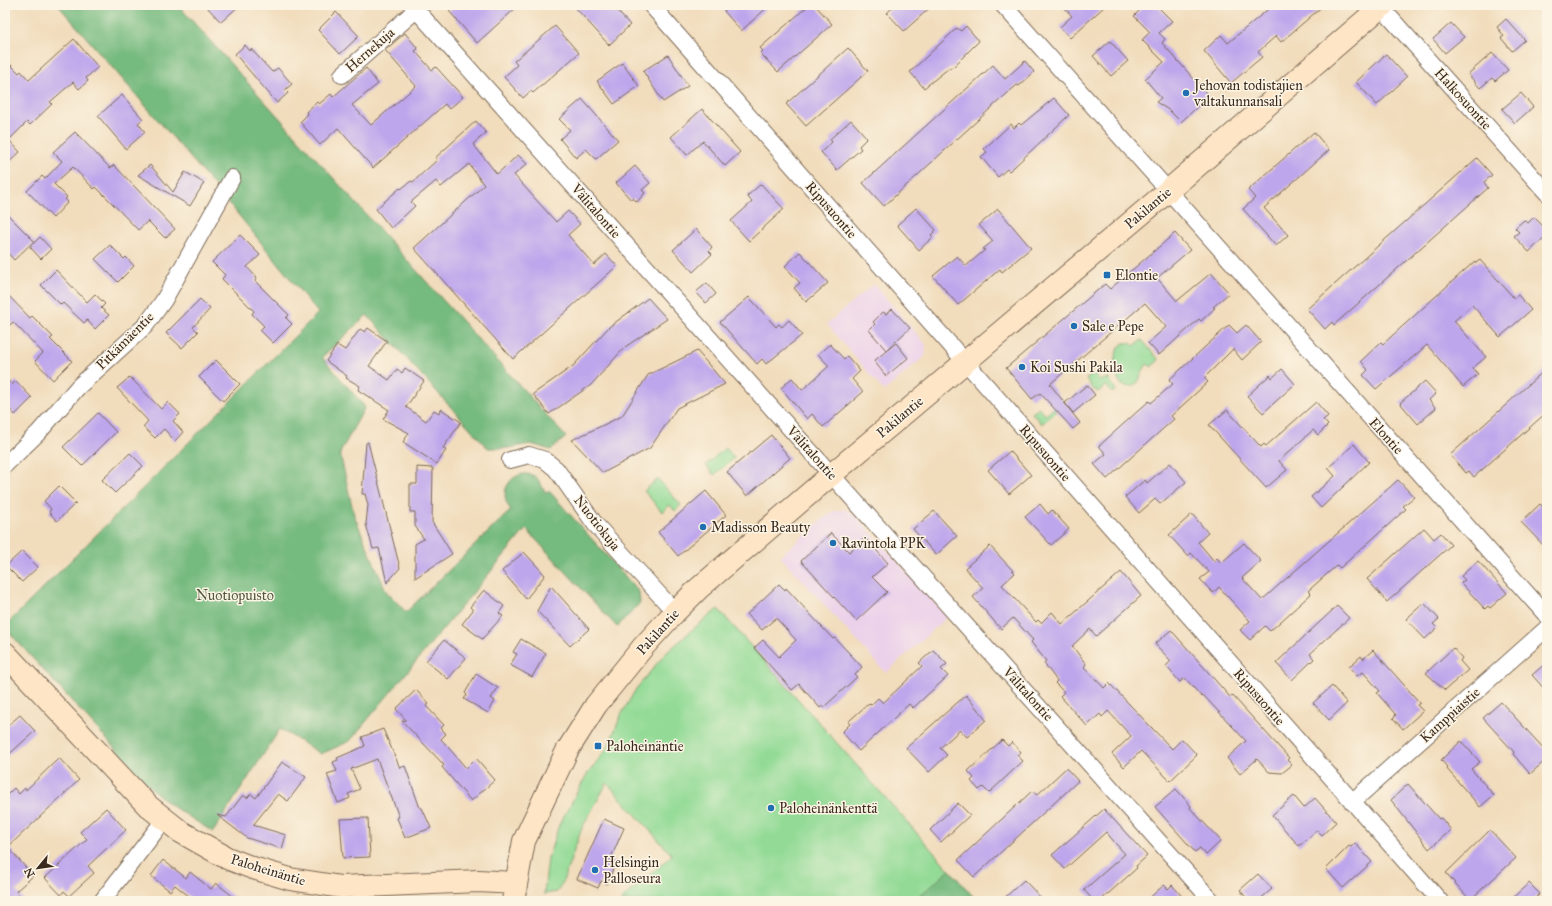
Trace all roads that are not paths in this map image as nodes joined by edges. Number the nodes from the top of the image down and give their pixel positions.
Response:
1 (651, 5) edge
2 (1003, 5) edge
3 (1381, 6) edge
4 (414, 7) edge
5 (342, 75) dead end
6 (232, 178) dead end
7 (1168, 191) junction
8 (1547, 193) edge
9 (966, 362) junction
10 (510, 460) dead end
11 (5, 465) edge
12 (831, 475) junction
13 (675, 612) junction
14 (1547, 616) edge
15 (1547, 628) edge
16 (5, 654) edge
17 (1352, 802) junction
18 (164, 820) junction
19 (515, 892) edge
20 (102, 901) edge
21 (1212, 901) edge
22 (1440, 901) edge

1 - 9 street, Ripusuontie
2 - 7 street, Elontie
3 - 7 main road, Pakilantie
3 - 8 street, Halkosuontie
4 - 5 street, Hernekuja
4 - 12 street, Välitalontie
6 - 11 street, Pitkämäentie
7 - 9 main road, Pakilantie
7 - 14 street, Elontie
9 - 12 main road, Pakilantie
9 - 17 street, Ripusuontie
10 - 13 street, Nuotiokuja
12 - 13 main road, Pakilantie
12 - 21 street, Välitalontie
13 - 19 main road, Pakilantie
15 - 17 street, Kamppiaistie
16 - 18 main road, Paloheinäntie
17 - 22 street, Ripusuontie
18 - 19 main road, Paloheinäntie
18 - 20 street

